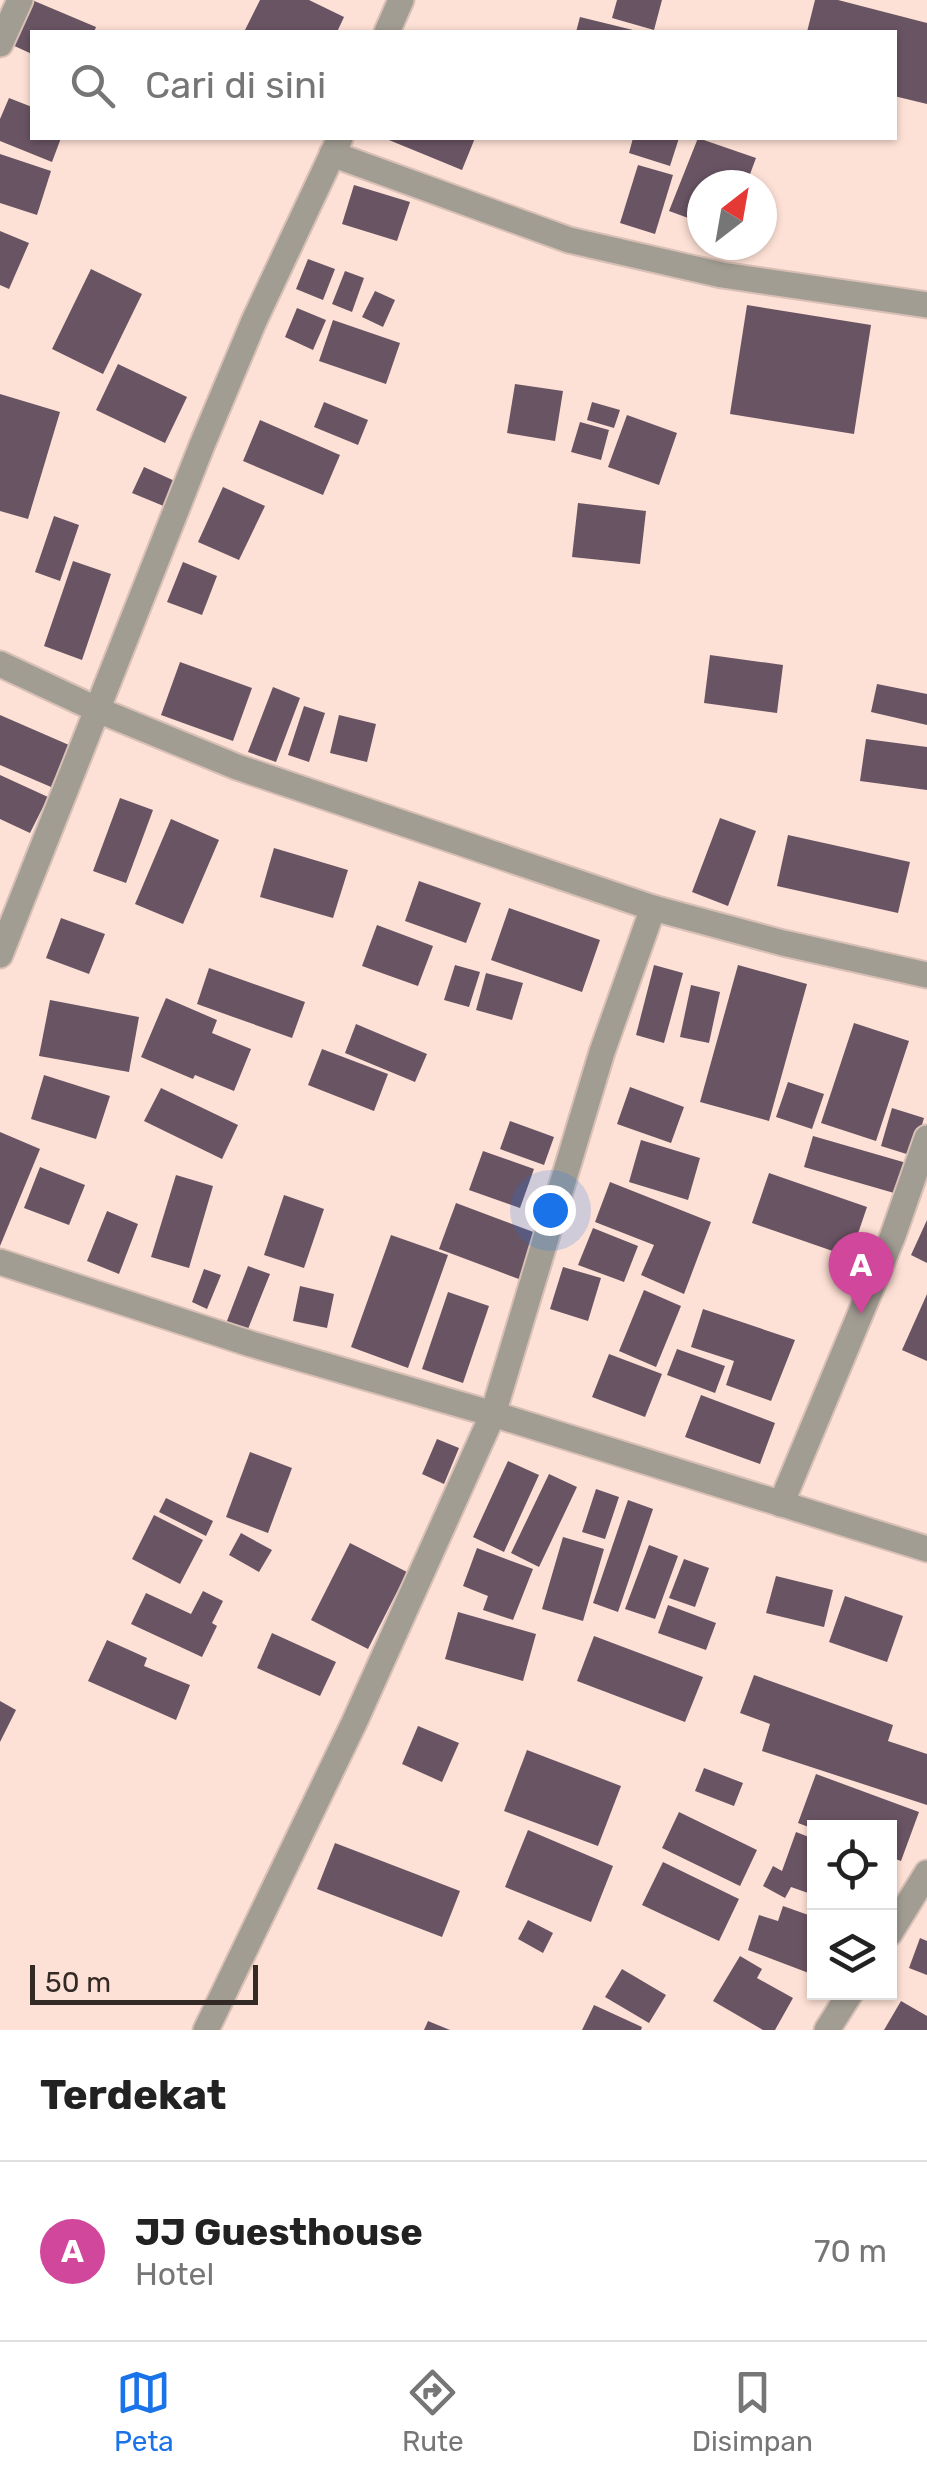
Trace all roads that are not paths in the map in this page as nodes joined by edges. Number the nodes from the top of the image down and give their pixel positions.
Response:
1 (20, 0) edge
2 (401, 0) edge
3 (388, 30) edge
4 (0, 44) edge
5 (336, 146) edge
6 (927, 305) edge
7 (0, 664) edge
8 (98, 710) junction
9 (653, 908) junction
10 (0, 956) edge
11 (927, 975) edge
12 (927, 1138) edge
13 (0, 1262) edge
14 (493, 1414) junction
15 (782, 1504) junction
16 (927, 1549) edge
17 (927, 1873) edge
18 (897, 1921) edge
19 (846, 2000) edge
20 (206, 2030) edge
21 (827, 2030) edge

1 - 4 street
2 - 3 street
5 - 6 street
5 - 8 street
7 - 8 street
8 - 9 street
8 - 10 street
9 - 11 street
9 - 14 street
12 - 15 street
13 - 14 street
14 - 15 street
14 - 20 street
15 - 16 street
17 - 18 street
19 - 21 street

